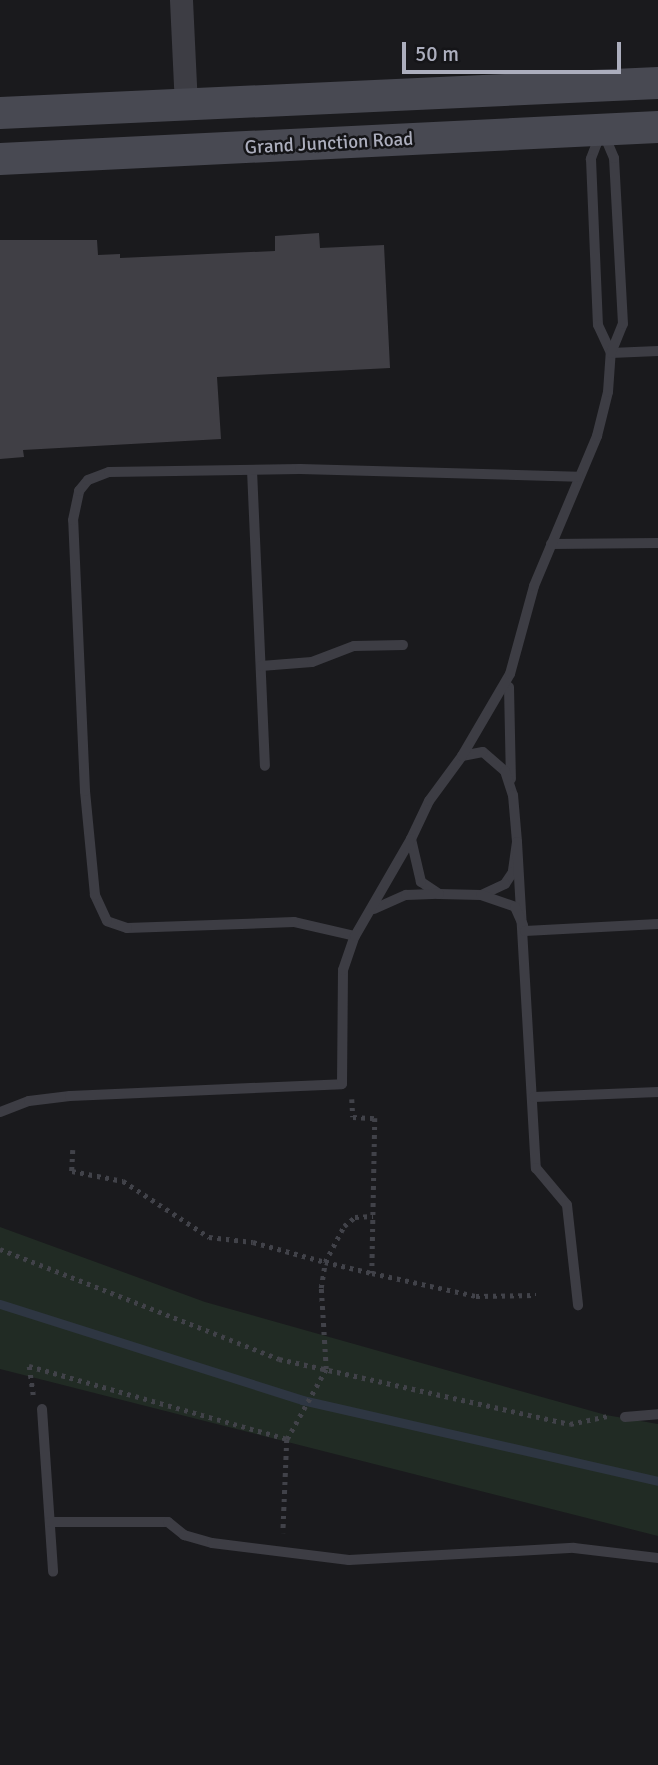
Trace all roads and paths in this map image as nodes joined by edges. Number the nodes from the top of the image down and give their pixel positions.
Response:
1 (181, 0) edge
2 (658, 83) edge
3 (420, 93) junction
4 (186, 105) junction
5 (0, 113) edge
6 (658, 127) edge
7 (602, 130) junction
8 (188, 151) junction
9 (0, 159) edge
10 (658, 351) edge
11 (611, 353) junction
12 (252, 470) junction
13 (579, 477) junction
14 (658, 543) edge
15 (551, 544) junction
16 (403, 645) dead end
17 (261, 666) junction
18 (510, 674) junction
19 (462, 756) junction
20 (265, 766) dead end
21 (513, 795) junction
22 (411, 839) junction
23 (517, 842) junction
24 (439, 894) junction
25 (481, 895) junction
26 (369, 913) junction
27 (658, 925) edge
28 (525, 931) junction
29 (355, 936) junction
30 (342, 1084) junction
31 (658, 1092) edge
32 (534, 1097) junction
33 (0, 1112) edge
34 (73, 1150) dead end
35 (373, 1216) junction
36 (0, 1249) edge
37 (325, 1262) junction
38 (372, 1273) junction
39 (536, 1295) dead end
40 (578, 1305) dead end
41 (326, 1369) junction
42 (42, 1409) joint
43 (658, 1413) edge
44 (625, 1417) joint
45 (287, 1438) junction
46 (50, 1522) junction
47 (279, 1551) junction
48 (658, 1558) edge
49 (53, 1572) dead end

1 - 4 street
2 - 3 main road
3 - 4 main road
3 - 7 main road
4 - 5 main road
4 - 8 main road
6 - 7 main road, Grand Junction Road
7 - 8 main road, Grand Junction Road
7 - 11 lane
7 - 11 lane
8 - 9 main road, Grand Junction Road
10 - 11 lane
11 - 13 lane
12 - 13 lane
12 - 17 lane
12 - 29 lane
13 - 15 lane
14 - 15 lane
15 - 18 lane
16 - 17 lane
17 - 20 lane
18 - 19 lane
18 - 21 lane
19 - 21 lane
19 - 22 lane
21 - 23 lane
22 - 24 lane
22 - 26 lane
23 - 25 lane
23 - 28 lane
24 - 25 lane
24 - 26 lane
25 - 28 lane
26 - 29 lane
27 - 28 lane
28 - 32 lane
29 - 30 lane
30 - 33 lane
30 - 35 path
31 - 32 lane
32 - 40 lane
34 - 37 path
35 - 37 path
35 - 38 path
36 - 41 path
37 - 38 path
37 - 41 path
38 - 39 path
41 - 44 path
41 - 45 path
42 - 45 path
42 - 46 lane
43 - 44 lane
45 - 47 path
46 - 47 lane
46 - 49 lane
47 - 48 lane

